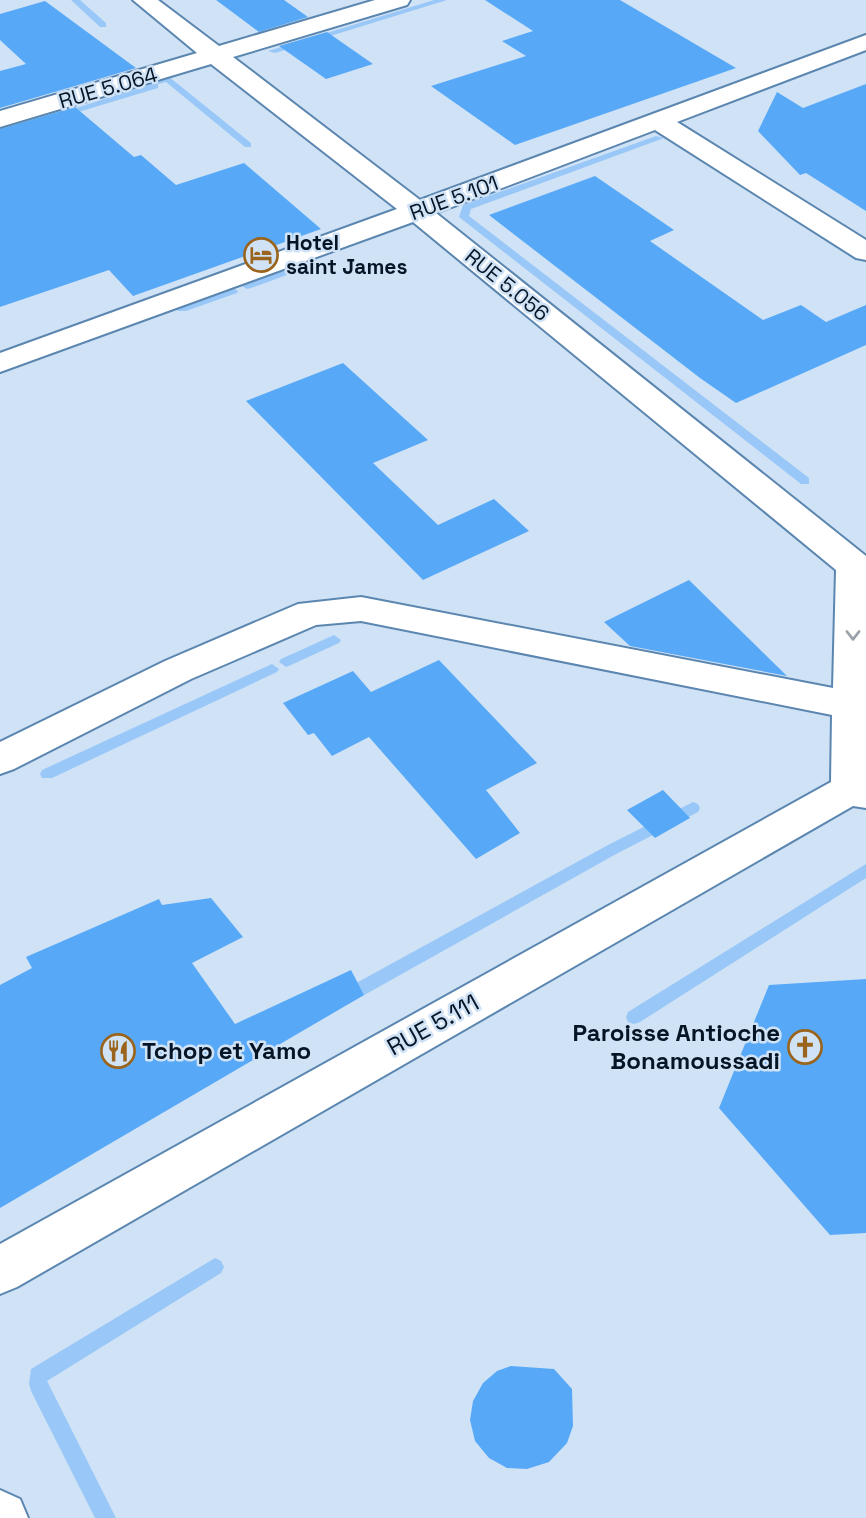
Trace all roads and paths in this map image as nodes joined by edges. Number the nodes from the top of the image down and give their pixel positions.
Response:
1 (144, 0) edge
2 (399, 0) edge
3 (866, 42) edge
4 (216, 56) junction
5 (0, 119) edge
6 (658, 121) junction
7 (417, 211) junction
8 (866, 252) edge
9 (0, 363) edge
10 (862, 570) edge
11 (852, 705) junction
12 (0, 759) edge
13 (861, 788) edge
14 (0, 1270) edge

1 - 4 street, RUE 5.056
2 - 4 street, RUE 5.064
3 - 6 street, RUE 5.101
4 - 5 street, RUE 5.064
4 - 7 street, RUE 5.056
6 - 7 street, RUE 5.101
6 - 8 street
7 - 9 street, RUE 5.101
7 - 10 street, RUE 5.056
10 -> 11 street
11 - 12 street
11 - 13 street
13 - 14 street, RUE 5.111

